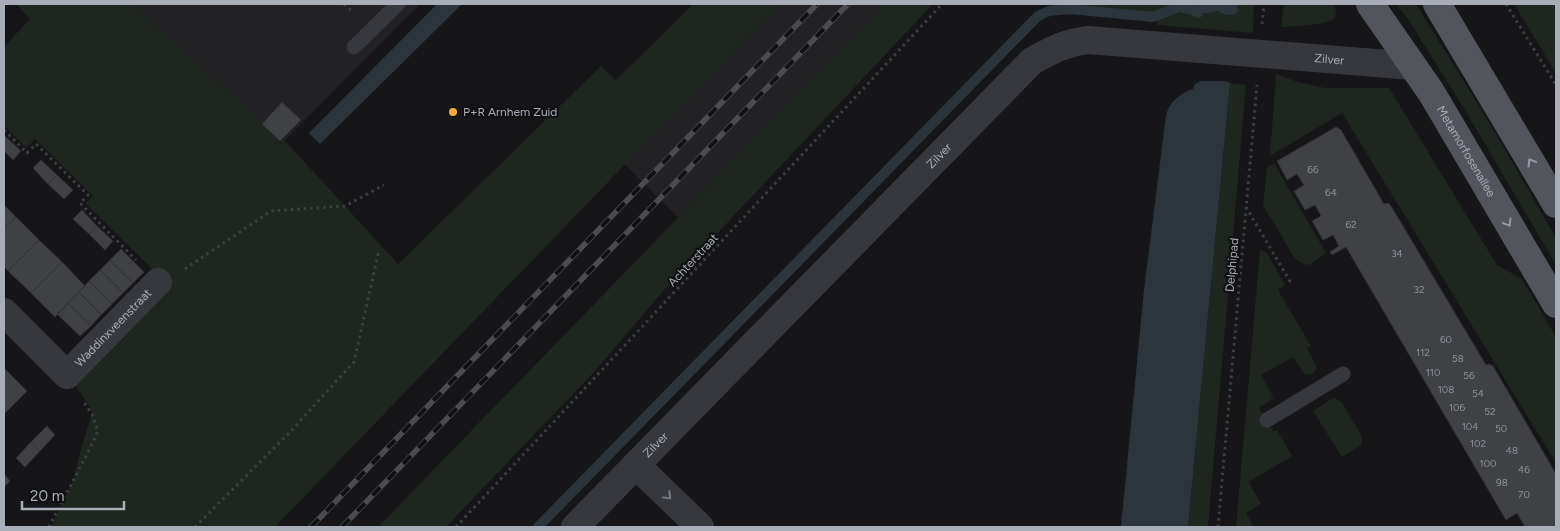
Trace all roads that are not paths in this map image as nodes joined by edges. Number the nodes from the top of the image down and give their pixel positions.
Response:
1 (398, 4) edge
2 (1370, 4) edge
3 (1438, 4) edge
4 (354, 47) dead end
5 (1413, 66) junction
6 (1556, 204) edge
7 (158, 282) road end
8 (1556, 304) edge
9 (4, 312) edge
10 (1343, 374) dead end
11 (1267, 420) dead end
12 (636, 465) junction
13 (576, 527) edge
14 (700, 527) edge

1 - 4 lane
2 - 5 main road, Metamorfosenallee
6 -> 3 main road
5 -> 8 main road, Metamorfosenallee
5 - 12 street, Zilver
7 - 9 street, Waddinxveenstraat
10 - 11 lane
12 - 13 street, Zilver
12 -> 14 street

